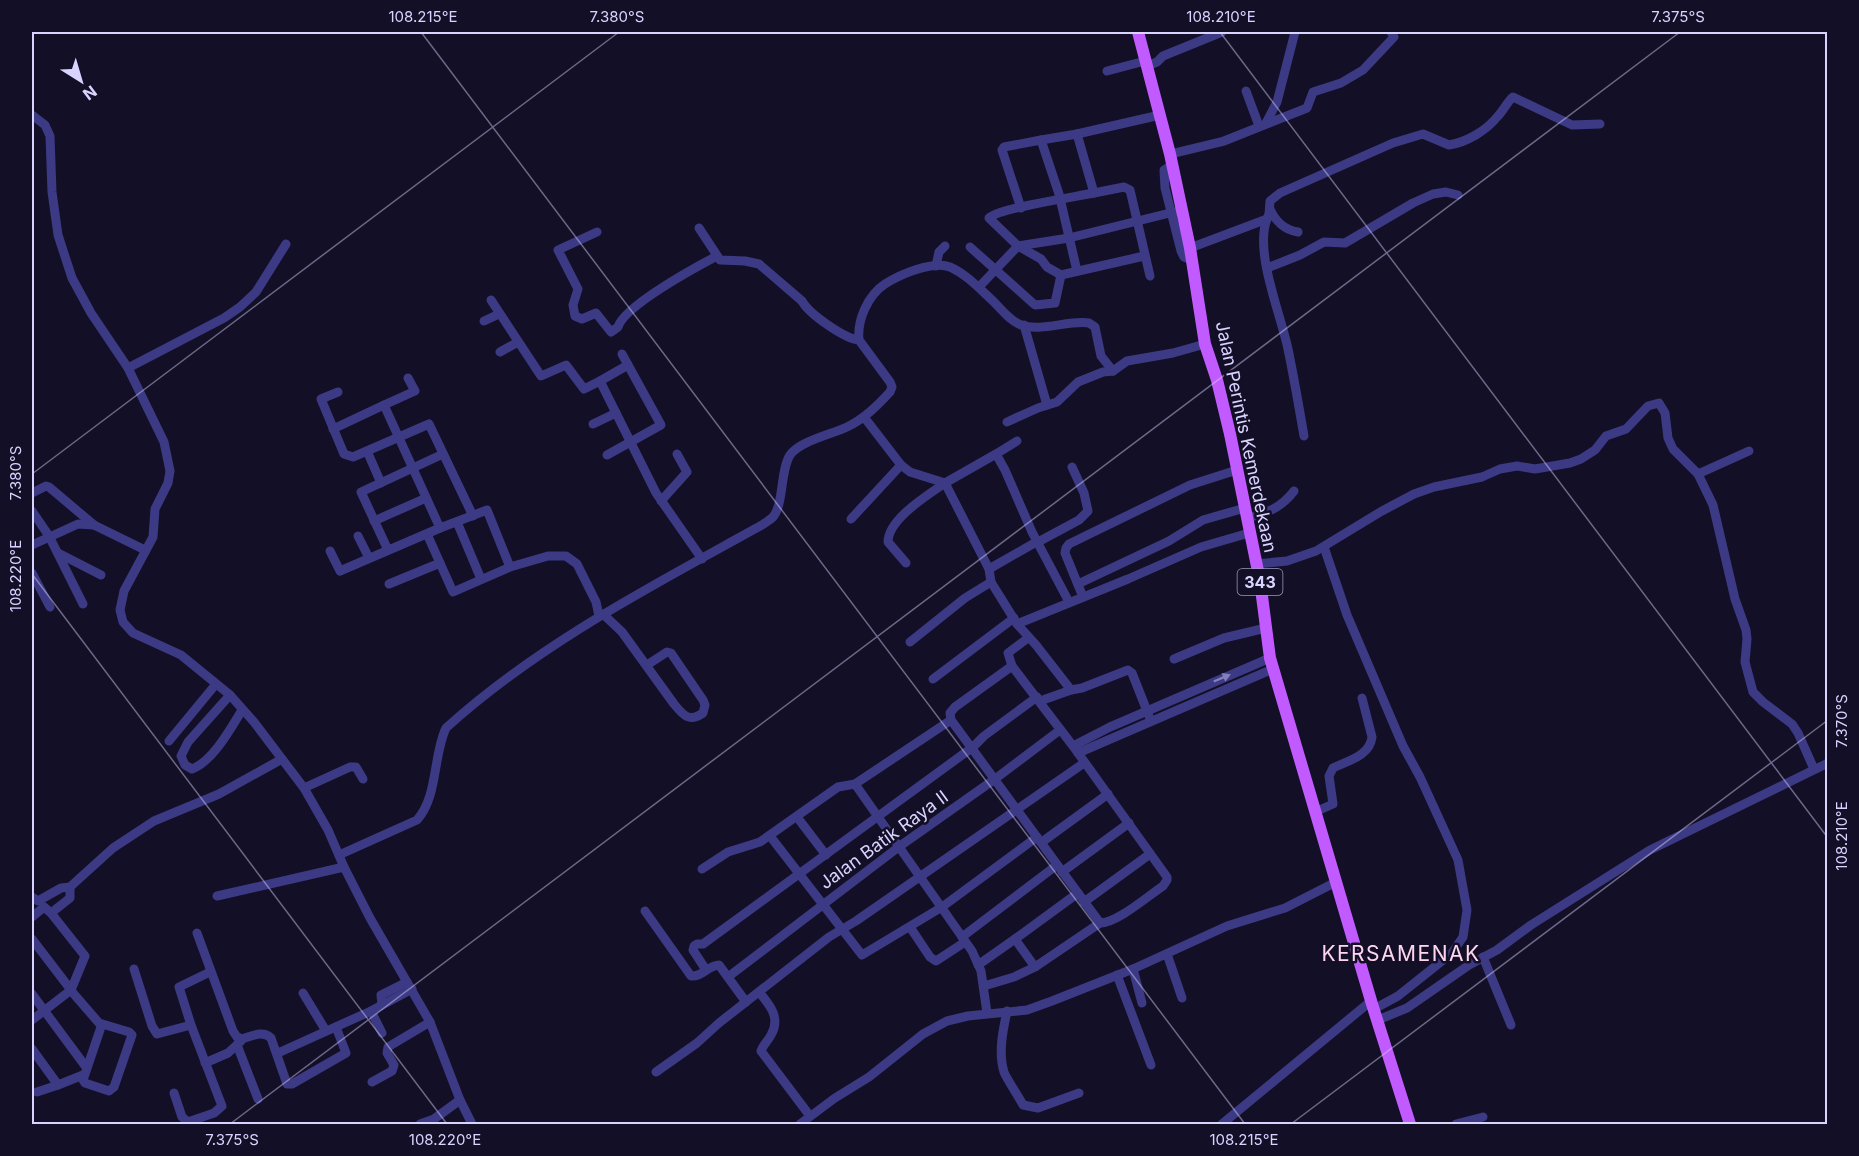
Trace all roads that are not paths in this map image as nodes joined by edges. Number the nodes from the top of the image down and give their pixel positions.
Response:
1 (1138, 32) edge
2 (1222, 32) edge
3 (1295, 32) edge
4 (1391, 32) edge
5 (1146, 63) junction
6 (1107, 71) dead end
7 (1246, 91) dead end
8 (32, 115) edge
9 (1160, 116) junction
10 (1267, 123) junction
11 (1600, 124) dead end
12 (1077, 134) junction
13 (1041, 140) junction
14 (1171, 159) junction
15 (1094, 193) junction
16 (1458, 195) dead end
17 (1061, 201) junction
18 (1021, 208) junction
19 (1270, 209) junction
20 (1177, 211) junction
21 (1267, 219) junction
22 (1136, 222) junction
23 (699, 228) dead end
24 (597, 232) dead end
25 (1298, 232) dead end
26 (1069, 238) junction
27 (286, 244) dead end
28 (1038, 244) junction
29 (945, 246) dead end
30 (1018, 246) junction
31 (970, 247) dead end
32 (1191, 254) junction
33 (717, 256) junction
34 (1144, 256) junction
35 (1041, 259) junction
36 (936, 266) junction
37 (1267, 268) junction
38 (995, 271) junction
39 (1077, 271) junction
40 (1060, 275) junction
41 (1150, 276) dead end
42 (979, 287) junction
43 (491, 300) dead end
44 (499, 314) junction
45 (484, 321) dead end
46 (1024, 325) junction
47 (859, 340) junction
48 (518, 342) junction
49 (1205, 344) junction
50 (500, 352) dead end
51 (622, 354) dead end
52 (628, 365) junction
53 (128, 368) junction
54 (1113, 371) junction
55 (408, 378) dead end
56 (600, 381) junction
57 (338, 392) dead end
58 (384, 405) junction
59 (1047, 405) junction
60 (616, 413) junction
61 (864, 417) junction
62 (1007, 422) dead end
63 (593, 424) dead end
64 (333, 429) junction
65 (1304, 436) dead end
66 (398, 437) junction
67 (1017, 441) dead end
68 (630, 442) junction
69 (367, 451) junction
70 (1749, 451) dead end
71 (443, 454) junction
72 (677, 454) dead end
73 (996, 454) junction
74 (607, 455) dead end
75 (901, 465) junction
76 (1072, 467) dead end
77 (413, 469) junction
78 (1237, 470) junction
79 (1698, 474) junction
80 (381, 483) junction
81 (945, 483) junction
82 (1294, 491) dead end
83 (32, 494) edge
84 (426, 498) junction
85 (661, 501) junction
86 (32, 511) edge
87 (1246, 513) junction
88 (473, 516) junction
89 (851, 519) dead end
90 (374, 521) junction
91 (457, 522) junction
92 (94, 525) junction
93 (440, 528) junction
94 (1250, 533) junction
95 (427, 534) junction
96 (49, 536) junction
97 (358, 536) dead end
98 (1038, 542) junction
99 (32, 545) edge
100 (1324, 547) junction
101 (145, 550) junction
102 (387, 550) junction
103 (330, 551) dead end
104 (57, 553) junction
105 (369, 558) junction
106 (702, 559) junction
107 (906, 562) dead end
108 (440, 563) junction
109 (1256, 564) junction
110 (510, 567) junction
111 (989, 569) junction
112 (32, 573) edge
113 (101, 575) dead end
114 (481, 579) junction
115 (991, 582) junction
116 (389, 584) dead end
117 (1078, 584) junction
118 (1083, 597) junction
119 (1069, 602) junction
120 (83, 604) dead end
121 (50, 607) dead end
122 (601, 615) junction
123 (1016, 621) junction
124 (1266, 628) junction
125 (1028, 638) junction
126 (910, 642) dead end
127 (1174, 659) dead end
128 (1272, 664) junction
129 (647, 665) junction
130 (1012, 666) junction
131 (933, 679) dead end
132 (216, 684) junction
133 (1071, 690) junction
134 (1194, 690) junction
135 (230, 695) junction
136 (1362, 698) dead end
137 (1039, 699) junction
138 (1197, 702) junction
139 (242, 710) junction
140 (1147, 711) junction
141 (951, 720) junction
142 (1150, 722) junction
143 (1110, 727) junction
144 (1060, 730) junction
145 (1114, 737) junction
146 (169, 741) dead end
147 (973, 747) junction
148 (1076, 750) junction
149 (282, 759) junction
150 (1084, 763) junction
151 (1827, 763) edge
152 (1814, 769) junction
153 (363, 779) dead end
154 (995, 780) junction
155 (855, 784) junction
156 (304, 788) junction
157 (1108, 794) junction
158 (1016, 809) junction
159 (1315, 812) junction
160 (878, 816) junction
161 (797, 817) junction
162 (1129, 823) junction
163 (770, 836) junction
164 (1040, 839) junction
165 (900, 846) junction
166 (1150, 854) junction
167 (339, 855) junction
168 (825, 855) junction
169 (344, 867) junction
170 (1060, 868) junction
171 (702, 869) dead end
172 (799, 875) junction
173 (920, 875) junction
174 (1336, 882) junction
175 (70, 887) junction
176 (1078, 893) junction
177 (217, 896) dead end
178 (1084, 902) junction
179 (41, 904) edge
180 (823, 905) junction
181 (942, 907) junction
182 (645, 911) dead end
183 (32, 917) edge
184 (1100, 923) junction
185 (910, 927) junction
186 (841, 930) junction
187 (197, 933) dead end
188 (32, 939) edge
189 (964, 939) junction
190 (1015, 939) junction
191 (1458, 947) junction
192 (1167, 954) junction
193 (1483, 957) junction
194 (978, 965) junction
195 (1469, 965) junction
196 (1035, 967) junction
197 (134, 969) dead end
198 (1133, 969) junction
199 (706, 970) junction
200 (1429, 970) junction
201 (210, 972) junction
202 (1117, 975) junction
203 (728, 977) junction
204 (1441, 983) junction
205 (410, 986) junction
206 (984, 986) junction
207 (71, 990) junction
208 (759, 992) junction
209 (303, 993) dead end
210 (32, 994) edge
211 (1182, 998) dead end
212 (746, 1002) junction
213 (1142, 1003) dead end
214 (44, 1010) junction
215 (1374, 1010) junction
216 (371, 1011) junction
217 (1007, 1011) junction
218 (987, 1013) junction
219 (32, 1020) edge
220 (430, 1022) junction
221 (102, 1024) junction
222 (191, 1025) junction
223 (1511, 1025) dead end
224 (331, 1028) junction
225 (382, 1033) dead end
226 (240, 1042) junction
227 (32, 1053) edge
228 (278, 1053) junction
229 (205, 1063) junction
230 (1151, 1065) dead end
231 (85, 1071) junction
232 (656, 1072) dead end
233 (372, 1082) dead end
234 (58, 1085) junction
235 (37, 1092) dead end
236 (174, 1093) dead end
237 (1079, 1093) dead end
238 (258, 1099) dead end
239 (460, 1100) junction
240 (810, 1116) junction
241 (1483, 1117) dead end
242 (420, 1125) edge
243 (472, 1125) edge
244 (800, 1125) edge
245 (1222, 1125) edge
246 (1410, 1125) edge
247 (1456, 1125) edge

1 - 5 main road, Jalan Perintis Kemerdekaan / 343
2 - 5 street
3 - 10 street
4 - 10 street
5 - 6 street
5 - 9 main road, Jalan Perintis Kemerdekaan / 343
7 - 10 street
8 - 53 street
9 - 12 street
9 - 14 main road, Jalan Perintis Kemerdekaan / 343
10 - 14 street
11 - 19 street
12 - 13 street
12 - 15 street
13 - 17 street
13 - 18 street
14 - 20 main road, Jalan Perintis Kemerdekaan / 343
15 - 17 street
15 - 22 street
16 - 37 street
17 - 18 street
17 - 26 street
18 - 30 street
19 - 21 street
19 - 25 street
20 - 22 street
20 - 32 main road, Jalan Perintis Kemerdekaan / 343
21 - 32 street
21 - 37 street
22 - 26 street
22 - 34 street
23 - 33 street
24 - 33 street
26 - 28 street
26 - 39 street
27 - 53 street
28 - 30 street
28 - 35 street
29 - 36 street
30 - 35 street
30 - 38 street
31 - 38 street
32 - 49 main road, Jalan Perintis Kemerdekaan / 343
33 - 47 street
34 - 39 street
34 - 41 street
35 - 40 street
36 - 42 street
36 - 47 street
37 - 65 street
38 - 40 street
38 - 42 street
39 - 40 street
42 - 46 street
43 - 44 street
44 - 45 street
44 - 48 street
46 - 54 street
46 - 59 street
47 - 61 street
48 - 50 street
48 - 56 street
49 - 54 street
49 - 78 main road, Jalan Perintis Kemerdekaan / 343
51 - 52 street
52 - 56 street
52 - 68 street
53 - 101 street
54 - 59 street
55 - 58 street
56 - 60 street
57 - 64 street
58 - 64 street
58 - 66 street
59 - 62 street
60 - 63 street
60 - 68 street
61 - 75 street
61 - 106 street
64 - 69 street
66 - 69 street
66 - 71 street
66 - 77 street
67 - 73 street
68 - 74 street
68 - 85 street
69 - 80 street
70 - 79 street
71 - 77 street
71 - 88 street
72 - 85 street
73 - 81 street
73 - 98 street
75 - 81 street
75 - 89 street
76 - 98 street
77 - 80 street
77 - 84 street
78 - 87 main road, Jalan Perintis Kemerdekaan / 343
78 - 117 street
79 - 100 street
79 - 152 street
80 - 90 street
81 - 107 street
81 - 111 street
82 - 87 street
83 - 92 street
84 - 90 street
84 - 93 street
85 - 106 street
86 - 96 street
87 - 94 main road, Jalan Perintis Kemerdekaan / 343
87 - 117 street
88 - 91 street
88 - 110 street
90 - 102 street
91 - 93 street
91 - 114 street
92 - 96 street
92 - 101 street
93 - 95 street
94 - 109 main road, Jalan Perintis Kemerdekaan / 343
94 - 118 street
95 - 102 street
95 - 108 street
96 - 99 street
96 - 104 street
97 - 105 street
98 - 111 street
98 - 119 street
100 - 109 street
100 - 191 street
101 - 132 street
102 - 105 street
103 - 105 street
104 - 113 street
104 - 120 street
106 - 122 street
108 - 114 street
108 - 116 street
109 - 124 main road, Jalan Perintis Kemerdekaan / 343
110 - 114 street
110 - 122 street
111 - 115 street
112 - 121 street
115 - 123 street
115 - 126 street
117 - 118 street
118 - 119 street
119 - 123 street
122 - 129 street
122 - 167 street
123 - 125 street
123 - 131 street
124 - 127 street
124 - 128 main road, Jalan Perintis Kemerdekaan / 343
125 - 130 street
125 - 133 street
134 -> 128 street
128 - 138 street
128 - 159 main road, Jalan Perintis Kemerdekaan / 343
129 - 129 street
130 - 137 street
130 - 141 street
132 - 135 street
132 - 146 street
133 - 137 street
133 - 140 street
134 - 138 street
134 - 140 street
135 - 139 street
135 - 139 street
136 - 159 street
137 - 144 street
137 - 147 street
138 - 142 street
139 - 149 street
140 - 142 street
140 - 143 street
141 - 147 street
141 - 155 street
142 - 145 street
143 - 145 street
143 - 148 street
144 - 148 street
144 - 154 street, Jalan Batik Raya II
145 - 148 street
147 - 154 street
147 - 160 street
148 - 150 street
149 - 156 street
149 - 175 street
150 - 157 street
150 - 158 street
151 - 152 street
152 - 193 street
153 - 156 street
154 - 158 street
154 - 165 street, Jalan Batik Raya II
155 - 160 street
155 - 161 street
156 - 167 street
157 - 162 street
157 - 164 street
158 - 164 street
158 - 173 street
159 - 174 main road, Jalan Perintis Kemerdekaan / 343
160 - 165 street
160 - 168 street
161 - 163 street
161 - 168 street
162 - 166 street
162 - 170 street
163 - 171 street
163 - 172 street
164 - 170 street
164 - 181 street
165 - 173 street
165 - 180 street, Jalan Batik Raya II
166 - 178 street
166 - 184 street
167 - 169 street
168 - 172 street
169 - 177 street
169 - 205 street
170 - 176 street
170 - 189 street
172 - 180 street
172 - 199 street
173 - 181 street
173 - 186 street
174 - 192 street
174 - 215 main road, Jalan Perintis Kemerdekaan / 343
175 - 179 street
175 - 179 street
176 - 178 street
176 - 190 street
178 - 184 street
179 - 183 street
179 - 207 street
180 - 186 street
180 - 203 street, Jalan Batik Raya II
181 - 185 street
181 - 189 street
182 - 199 street
184 - 196 street
185 - 186 street
185 - 189 street
186 - 208 street
187 - 201 street
188 - 207 street
189 - 194 street
190 - 194 street
190 - 196 street
191 - 195 street
191 - 200 street
192 - 198 street
192 - 211 street
193 - 195 street
193 - 223 street
194 - 206 street
195 - 204 street
196 - 206 street
197 - 222 street
198 - 202 street
198 - 213 street
199 - 203 street
200 - 204 street
200 - 215 street
201 - 222 street
201 - 226 street
202 - 217 street
202 - 230 street
203 - 212 street
204 - 215 street
205 - 216 street
205 - 220 street
206 - 218 street
207 - 214 street
207 - 221 street
208 - 212 street
208 - 240 street
209 - 224 street
210 - 214 street
212 - 232 street
214 - 219 street
214 - 231 street
215 - 245 street
215 - 246 main road, Jalan Perintis Kemerdekaan / 343
216 - 224 street
216 - 225 street
217 - 218 street
217 - 237 street
218 - 240 street
220 - 233 street
220 - 239 street
221 - 231 street
221 - 231 street
222 - 229 street
224 - 228 street
224 - 228 street
226 - 228 street
226 - 229 street
226 - 238 street
227 - 234 street
229 - 236 street
231 - 234 street
234 - 235 street
239 - 242 street
239 - 243 street
240 - 244 street
241 - 247 street

